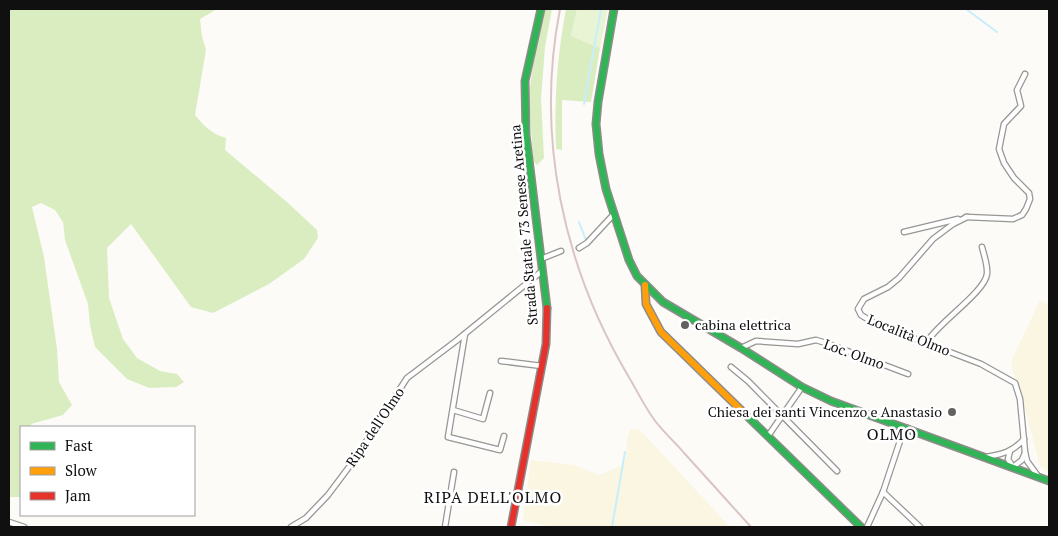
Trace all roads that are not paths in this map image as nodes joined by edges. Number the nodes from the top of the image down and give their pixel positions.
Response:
1 (541, 9) edge
2 (614, 9) edge
3 (1025, 74) dead end
4 (614, 214) junction
5 (966, 217) junction
6 (904, 232) dead end
7 (982, 247) dead end
8 (579, 248) dead end
9 (561, 251) dead end
10 (541, 259) junction
11 (542, 272) junction
12 (645, 286) junction
13 (465, 334) junction
14 (926, 343) junction
15 (742, 348) junction
16 (501, 361) dead end
17 (542, 366) junction
18 (731, 367) dead end
19 (908, 374) dead end
20 (802, 386) junction
21 (490, 393) dead end
22 (453, 410) junction
23 (781, 416) junction
24 (908, 428) junction
25 (504, 436) dead end
26 (768, 436) junction
27 (1024, 439) junction
28 (1010, 452) junction
29 (1025, 452) junction
30 (986, 457) junction
31 (1012, 467) junction
32 (837, 471) dead end
33 (454, 472) dead end
34 (1039, 477) junction
35 (1049, 481) edge
36 (882, 492) junction
37 (9, 522) edge
38 (24, 527) edge
39 (291, 527) edge
40 (446, 527) edge
41 (512, 527) edge
42 (861, 527) edge
43 (867, 527) edge
44 (920, 527) edge

1 - 10 main road, Strada Statale 73 Senese Aretina
2 - 4 main road
3 - 5 street
4 - 8 street
4 - 12 main road
5 - 6 street
5 - 14 street, Località Olmo
7 - 14 street
9 - 10 street
10 - 11 main road, Strada Statale 73 Senese Aretina
11 - 13 street, Ripa dell'Olmo
11 - 17 main road, Strada Statale 73 Senese Aretina
12 - 15 main road
12 - 26 main road
13 - 22 street
13 - 39 street, Ripa dell'Olmo
14 - 27 street, Località Olmo
15 - 19 street, Loc. Olmo
15 - 20 main road
16 - 17 street
17 - 41 main road, Strada Statale 73 Senese Aretina
18 - 23 street
20 - 23 street
20 - 24 main road
21 - 22 street
22 - 25 street
23 - 26 street
23 - 32 street
24 - 30 main road
24 - 36 street
26 - 42 main road
27 - 28 street
27 - 29 street
28 - 30 street
28 - 31 street
29 - 31 street
29 - 34 street
30 - 31 main road
31 - 34 main road
33 - 40 street
34 - 35 main road
36 - 43 street
36 - 44 street
37 - 38 street

